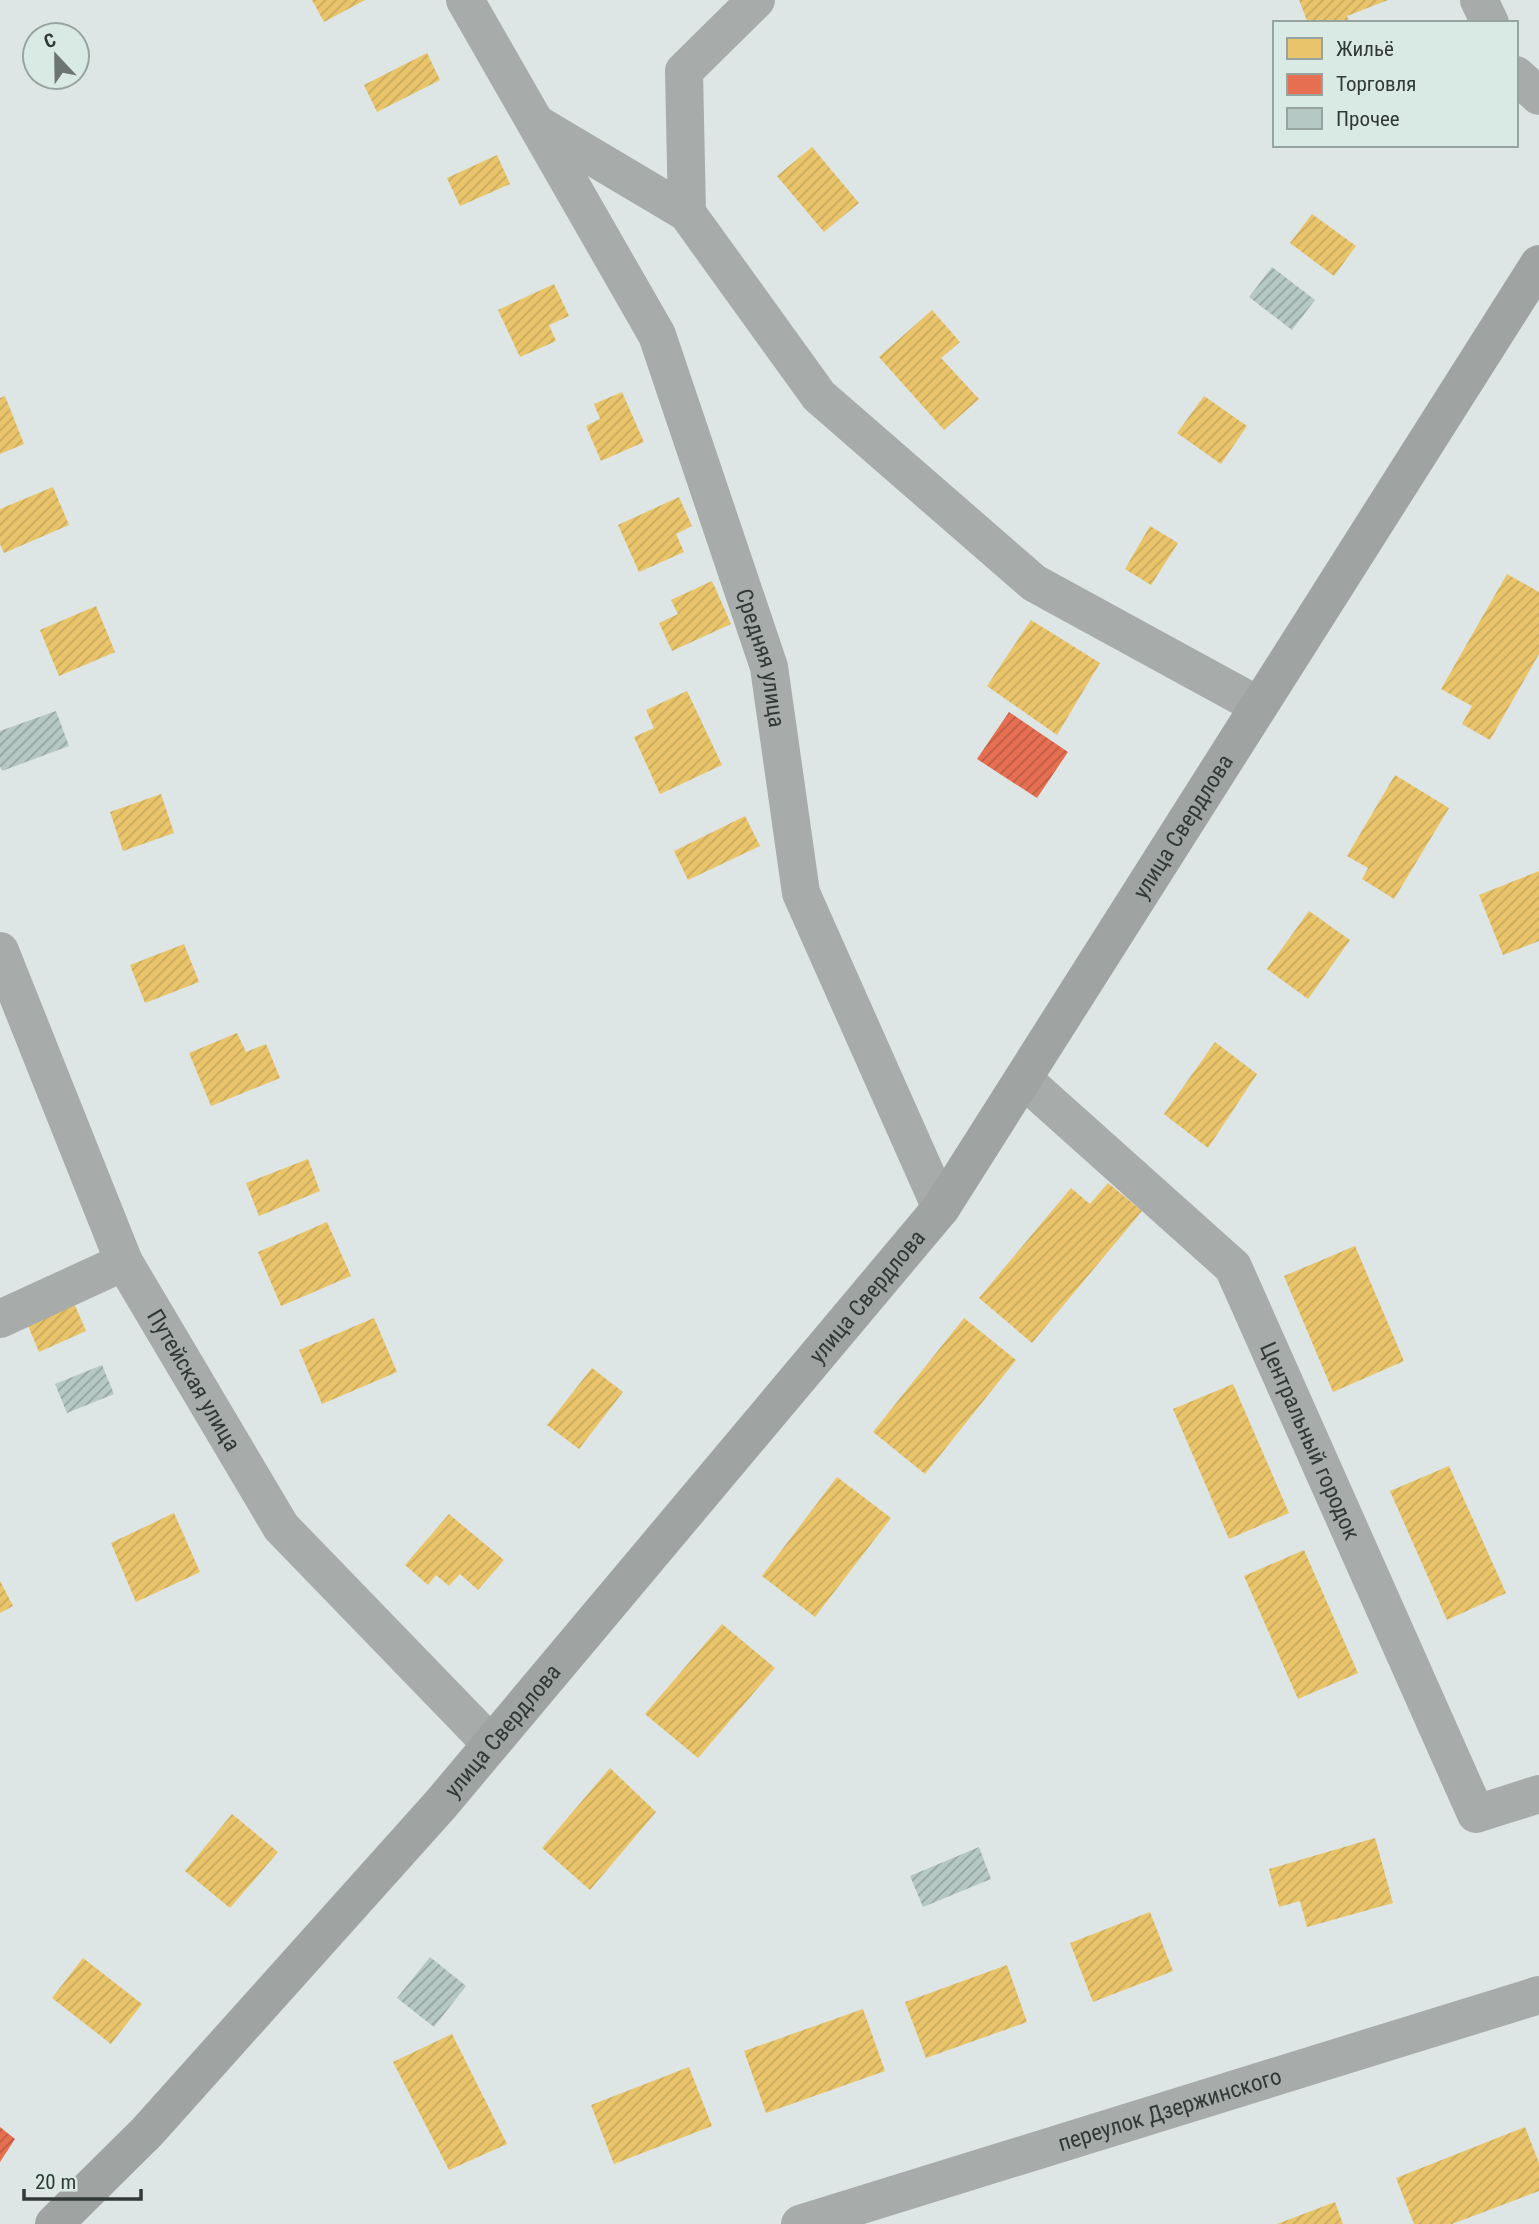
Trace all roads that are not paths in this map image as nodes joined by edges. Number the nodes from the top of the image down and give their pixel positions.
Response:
1 (465, 0) edge
2 (756, 0) edge
3 (1479, 0) edge
4 (1489, 21) edge
5 (1518, 77) edge
6 (1539, 96) edge
7 (537, 124) junction
8 (687, 213) junction
9 (1539, 264) edge
10 (1259, 706) junction
11 (0, 951) edge
12 (1023, 1079) junction
13 (941, 1208) junction
14 (124, 1262) junction
15 (0, 1319) edge
16 (491, 1744) junction
17 (1539, 1794) edge
18 (1539, 1995) edge
19 (54, 2224) edge
20 (800, 2224) edge

1 - 7 street, Средняя улица
2 - 8 street
3 - 4 street
5 - 6 street
7 - 8 street, Средняя улица
7 - 13 street, Средняя улица
8 - 10 street, Средняя улица
9 - 10 main road, улица Свердлова
10 - 12 main road, улица Свердлова
11 - 14 street, Путейская улица
12 - 13 main road, улица Свердлова
12 - 17 street, Центральный городок
13 - 16 main road, улица Свердлова
14 - 15 street
14 - 16 street, Путейская улица
16 - 19 main road, улица Свердлова
18 - 20 street, переулок Дзержинского

